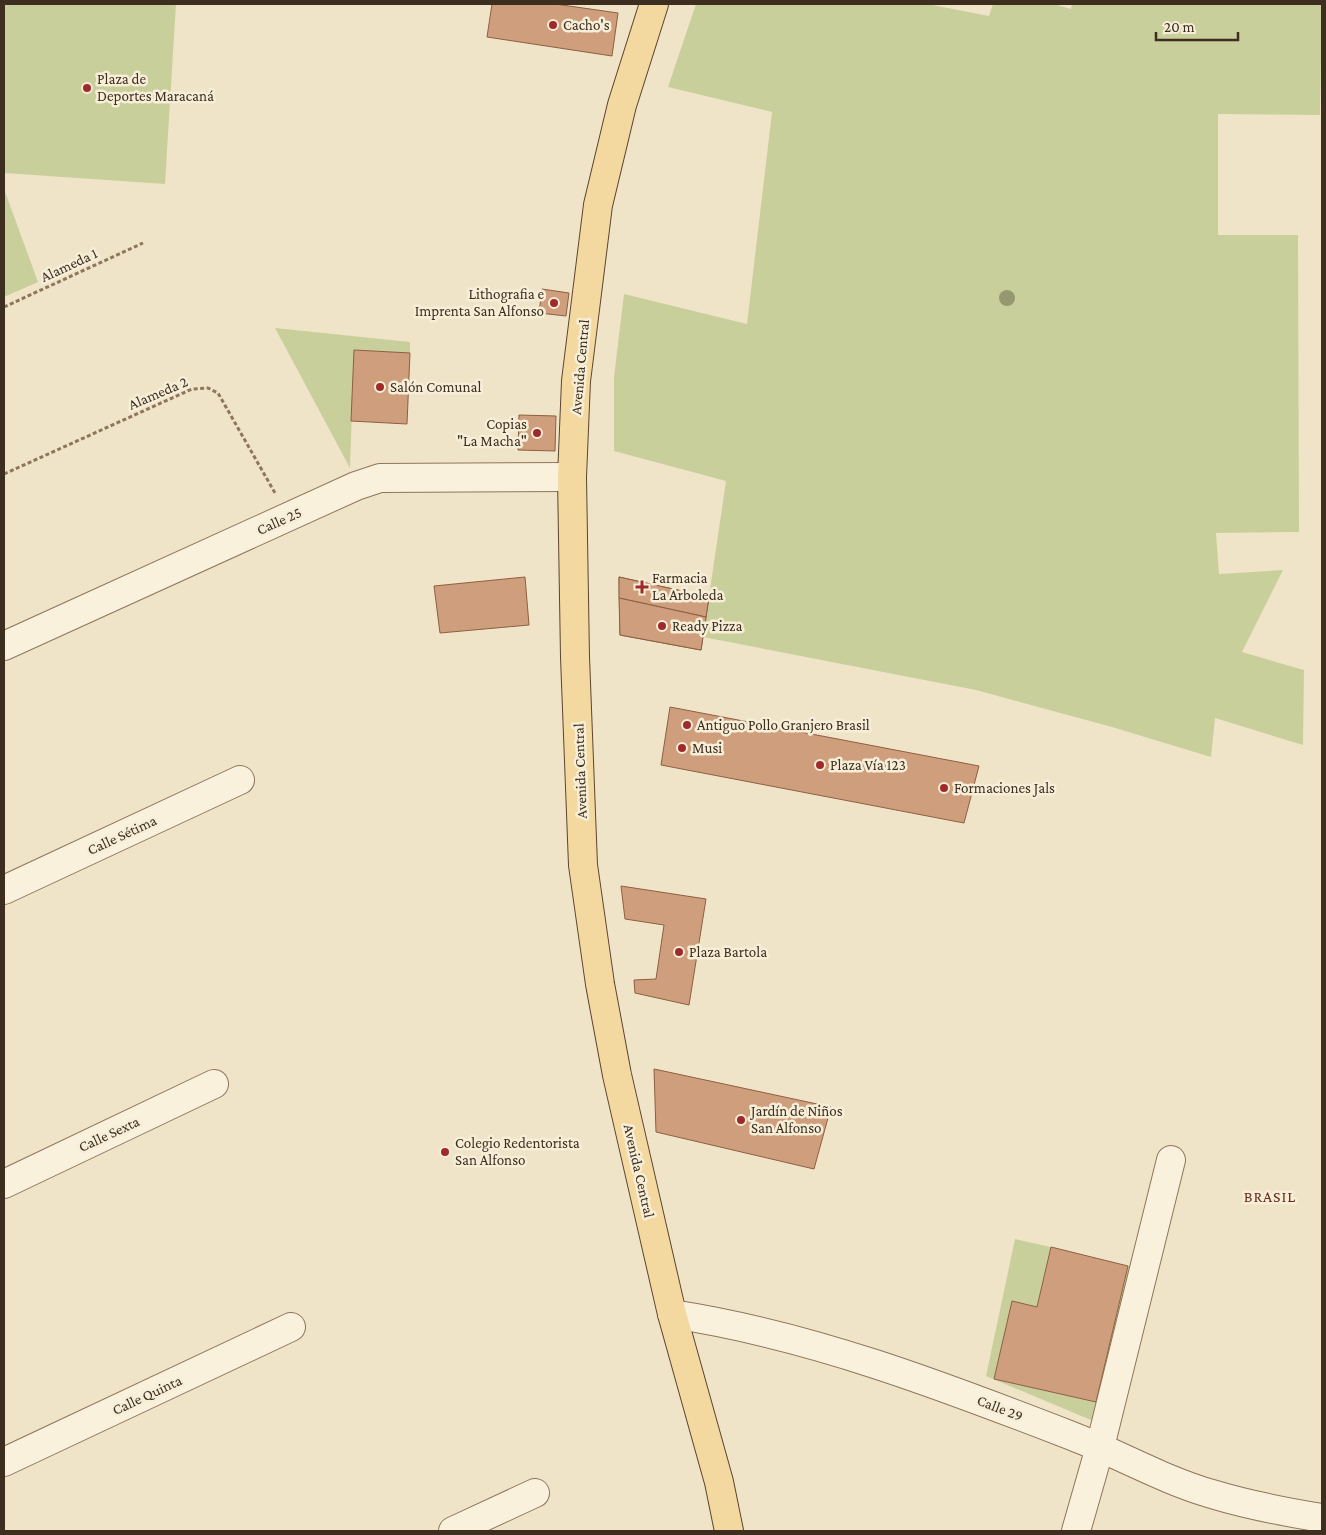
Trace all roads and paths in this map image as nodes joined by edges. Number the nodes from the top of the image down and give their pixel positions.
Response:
1 (654, 4) edge
2 (143, 243) dead end
3 (4, 307) edge
4 (4, 474) edge
5 (572, 476) junction
6 (288, 517) junction
7 (4, 646) edge
8 (240, 780) dead end
9 (4, 890) edge
10 (214, 1084) dead end
11 (1171, 1160) dead end
12 (4, 1184) edge
13 (672, 1314) junction
14 (291, 1328) dead end
15 (1100, 1447) junction
16 (4, 1462) edge
17 (535, 1493) dead end
18 (1322, 1518) edge
19 (453, 1531) edge
20 (729, 1531) edge
21 (1076, 1531) edge

1 - 5 main road, Avenida Central
2 - 3 path, Alameda 1
4 - 6 path, Alameda 2
5 - 6 street, Calle 25
5 - 13 main road, Avenida Central
6 - 7 street, Calle 25
8 - 9 street, Calle Sétima
10 - 12 street, Calle Sexta
11 - 15 street
13 - 15 street, Calle 29
13 - 20 main road, Avenida Central
14 - 16 street, Calle Quinta
15 - 18 street, Calle 29
15 - 21 street
17 - 19 street

